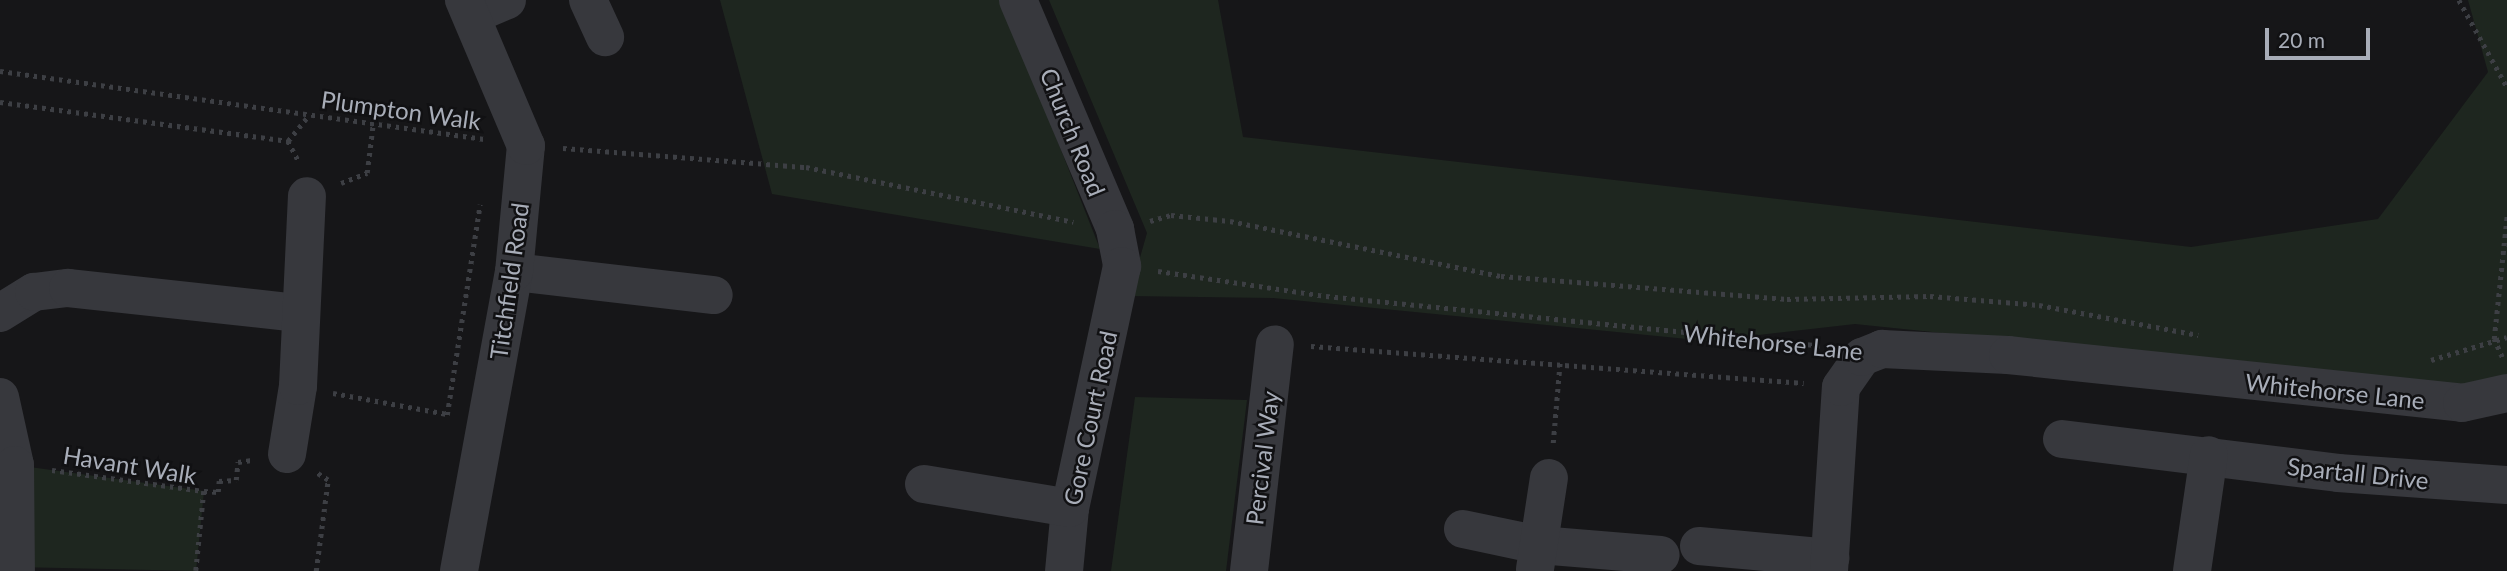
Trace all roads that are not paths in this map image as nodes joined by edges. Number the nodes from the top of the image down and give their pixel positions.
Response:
1 (507, 0) edge
2 (589, 0) edge
3 (1018, 0) edge
4 (468, 7) edge
5 (605, 37) dead end
6 (307, 196) road end
7 (1118, 247) joint
8 (514, 272) junction
9 (714, 295) dead end
10 (0, 313) edge
11 (299, 313) junction
12 (1275, 344) road end
13 (2507, 393) edge
14 (0, 397) edge
15 (2062, 439) dead end
16 (286, 454) road end
17 (2209, 455) junction
18 (1549, 478) road end
19 (923, 484) dead end
20 (2507, 485) edge
21 (1070, 508) junction
22 (1463, 529) dead end
23 (1699, 546) dead end
24 (1661, 555) dead end
25 (1536, 558) edge
26 (1829, 565) edge
27 (16, 571) edge
28 (459, 571) edge
29 (1064, 571) edge
30 (1249, 571) edge
31 (2192, 571) edge

1 - 4 street
2 - 5 street
3 - 7 street, Church Road
4 - 8 street, Titchfield Road
6 - 11 street
7 - 21 street, Gore Court Road
8 - 9 street
8 - 28 street, Titchfield Road
10 - 11 street
11 - 16 street
12 - 30 street, Percival Way
13 - 26 street, Whitehorse Lane
14 - 27 street
15 - 17 street, Spartall Drive
17 - 20 street, Spartall Drive
17 - 31 street
18 - 25 street
19 - 21 street
21 - 29 street, Gore Court Road
22 - 25 street
23 - 26 street
24 - 25 street

